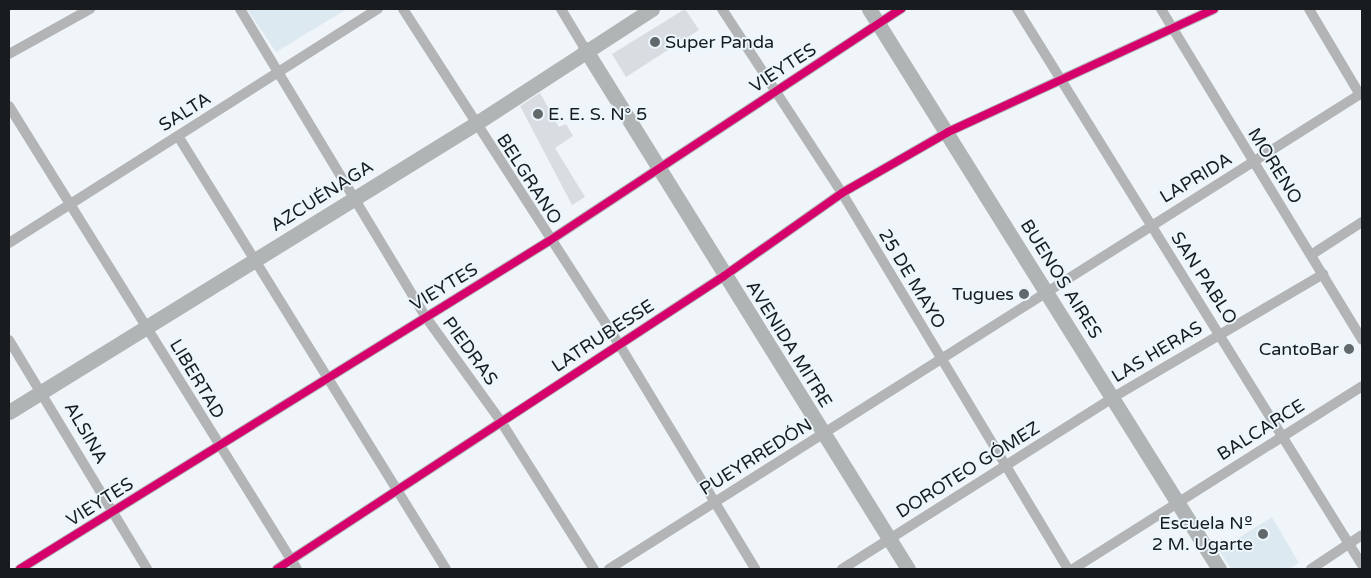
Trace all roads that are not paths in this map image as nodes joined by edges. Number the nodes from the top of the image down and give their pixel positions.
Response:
1 (90, 9) edge
2 (240, 9) edge
3 (378, 9) edge
4 (403, 9) edge
5 (561, 9) edge
6 (652, 9) edge
7 (722, 9) edge
8 (869, 9) edge
9 (901, 9) edge
10 (1017, 9) edge
11 (1161, 9) edge
12 (1214, 9) edge
13 (1308, 9) edge
14 (878, 24) junction
15 (1173, 29) junction
16 (585, 49) junction
17 (9, 54) edge
18 (277, 73) junction
19 (1061, 79) junction
20 (776, 91) junction
21 (1361, 94) edge
22 (9, 106) edge
23 (475, 124) junction
24 (948, 132) junction
25 (178, 136) junction
26 (1254, 163) junction
27 (655, 168) junction
28 (842, 193) junction
29 (353, 198) junction
30 (70, 204) junction
31 (1362, 222) edge
32 (1150, 225) junction
33 (549, 240) junction
34 (9, 243) edge
35 (1311, 255) junction
36 (252, 262) junction
37 (1322, 274) junction
38 (724, 276) junction
39 (1048, 292) junction
40 (425, 316) junction
41 (148, 328) junction
42 (1220, 334) junction
43 (9, 340) edge
44 (1362, 340) edge
45 (619, 344) junction
46 (941, 360) junction
47 (326, 378) junction
48 (1362, 386) edge
49 (43, 392) junction
50 (1112, 398) junction
51 (9, 412) edge
52 (500, 420) junction
53 (823, 434) junction
54 (1282, 435) junction
55 (218, 446) junction
56 (1008, 466) junction
57 (395, 494) junction
58 (1177, 502) junction
59 (714, 503) junction
60 (112, 512) junction
61 (1362, 534) edge
62 (890, 538) junction
63 (1349, 544) junction
64 (291, 560) junction
65 (1362, 565) edge
66 (20, 569) edge
67 (147, 569) edge
68 (277, 569) edge
69 (297, 569) edge
70 (446, 569) edge
71 (594, 569) edge
72 (609, 569) edge
73 (755, 569) edge
74 (842, 569) edge
75 (908, 569) edge
76 (1068, 569) edge
77 (1073, 569) edge
78 (1219, 569) edge
79 (1311, 569) edge

1 - 17 street
2 - 18 street, PIEDRAS
3 - 18 street, SALTA
4 - 23 street, BELGRANO
5 - 16 street, AVENIDA MITRE
6 - 16 street, AZCUÉNAGA
7 - 20 street, 25 DE MAYO
8 - 14 street, BUENOS AIRES
9 - 14 street, VIEYTES
10 - 19 street, SAN PABLO
11 - 15 street, MORENO
12 - 15 street, LATRUBESSE
13 - 21 street
14 - 20 street, VIEYTES
14 - 24 street, BUENOS AIRES
15 - 19 street, LATRUBESSE
15 - 26 street, MORENO
16 - 23 street, AZCUÉNAGA
16 - 27 street, AVENIDA MITRE
18 - 25 street, SALTA
18 - 29 street, PIEDRAS
19 - 24 street, LATRUBESSE
19 - 32 street, SAN PABLO
20 - 27 street, VIEYTES
20 - 28 street, 25 DE MAYO
21 - 26 street, LAPRIDA
22 - 30 street, LIBERTAD
23 - 29 street, AZCUÉNAGA
23 - 33 street, BELGRANO
24 - 28 street, LATRUBESSE
24 - 39 street, BUENOS AIRES
25 - 30 street, SALTA
25 - 36 street
26 - 32 street, LAPRIDA
26 - 35 street, MORENO
27 - 33 street, VIEYTES
27 - 38 street, AVENIDA MITRE
28 - 38 street, LATRUBESSE
28 - 46 street, 25 DE MAYO
29 - 36 street, AZCUÉNAGA
29 - 40 street, PIEDRAS
30 - 34 street, SALTA
30 - 41 street, LIBERTAD
31 - 35 street
32 - 39 street, LAPRIDA
32 - 42 street, SAN PABLO
33 - 40 street, VIEYTES
33 - 45 street, BELGRANO
35 - 37 street, MORENO
36 - 41 street, AZCUÉNAGA
36 - 47 street
37 - 42 street, LAS HERAS
37 - 44 street, MORENO
38 - 45 street, LATRUBESSE
38 - 53 street, AVENIDA MITRE
39 - 46 street, PUEYRREDÓN
39 - 50 street, BUENOS AIRES
40 - 47 street, VIEYTES
40 - 52 street, PIEDRAS
41 - 49 street, AZCUÉNAGA
41 - 55 street, LIBERTAD
42 - 50 street, LAS HERAS
42 - 54 street, SAN PABLO
43 - 49 street, ALSINA
45 - 52 street, LATRUBESSE
45 - 59 street, BELGRANO
46 - 53 street, PUEYRREDÓN
46 - 56 street, 25 DE MAYO
47 - 55 street, VIEYTES
47 - 57 street
48 - 54 street, BALCARCE
49 - 51 street, AZCUÉNAGA
49 - 60 street, ALSINA
50 - 56 street, DOROTEO GÓMEZ
50 - 58 street, BUENOS AIRES
52 - 57 street, LATRUBESSE
52 - 71 street, PIEDRAS
53 - 59 street, PUEYRREDÓN
53 - 62 street, AVENIDA MITRE
54 - 58 street, BALCARCE
54 - 63 street, SAN PABLO
55 - 60 street, VIEYTES
55 - 64 street, LIBERTAD
56 - 62 street, DOROTEO GÓMEZ
56 - 76 street, 25 DE MAYO
57 - 64 street, LATRUBESSE
57 - 70 street
58 - 77 street, BALCARCE
58 - 78 street, BUENOS AIRES
59 - 72 street, PUEYRREDÓN
59 - 73 street, BELGRANO
60 - 66 street, VIEYTES
60 - 67 street, ALSINA
61 - 63 street
62 - 74 street, DOROTEO GÓMEZ
62 - 75 street, AVENIDA MITRE
63 - 65 street, SAN PABLO
63 - 79 street
64 - 68 street, LATRUBESSE
64 - 69 street, LIBERTAD

